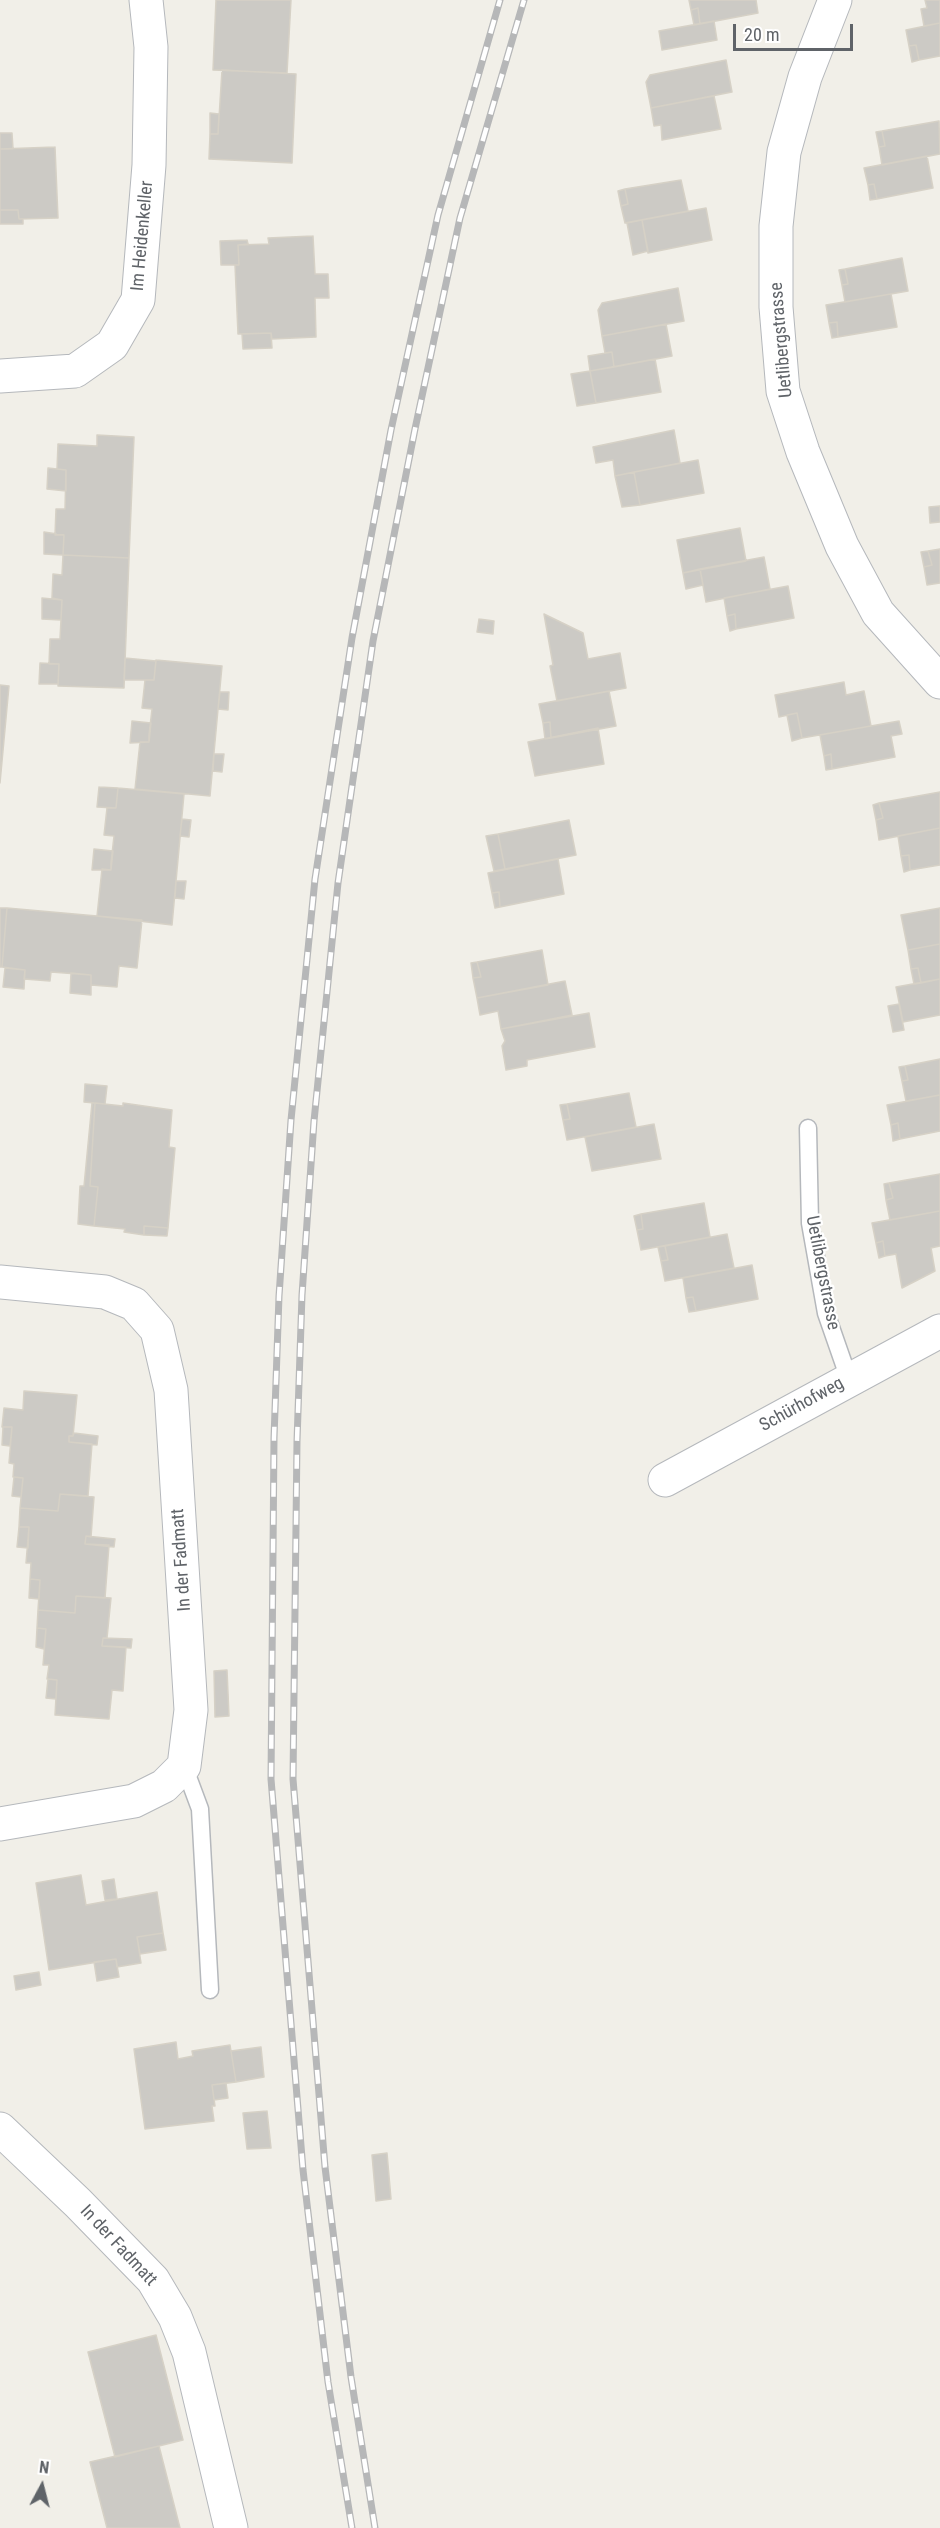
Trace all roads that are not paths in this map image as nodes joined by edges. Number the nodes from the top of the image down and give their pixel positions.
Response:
1 (146, 0) edge
2 (835, 0) edge
3 (0, 376) edge
4 (940, 682) edge
5 (808, 1128) dead end
6 (0, 1282) edge
7 (940, 1331) edge
8 (849, 1379) junction
9 (665, 1480) dead end
10 (184, 1766) junction
11 (0, 1824) edge
12 (210, 1990) dead end
13 (0, 2129) edge
14 (231, 2528) edge

1 - 3 street, Im Heidenkeller
2 - 4 street, Uetlibergstrasse
5 - 8 lane, Uetlibergstrasse
6 - 10 street, In der Fadmatt
7 - 8 street, Schürhofweg
8 - 9 street, Schürhofweg
10 - 11 street
10 - 12 lane
13 - 14 street, In der Fadmatt

